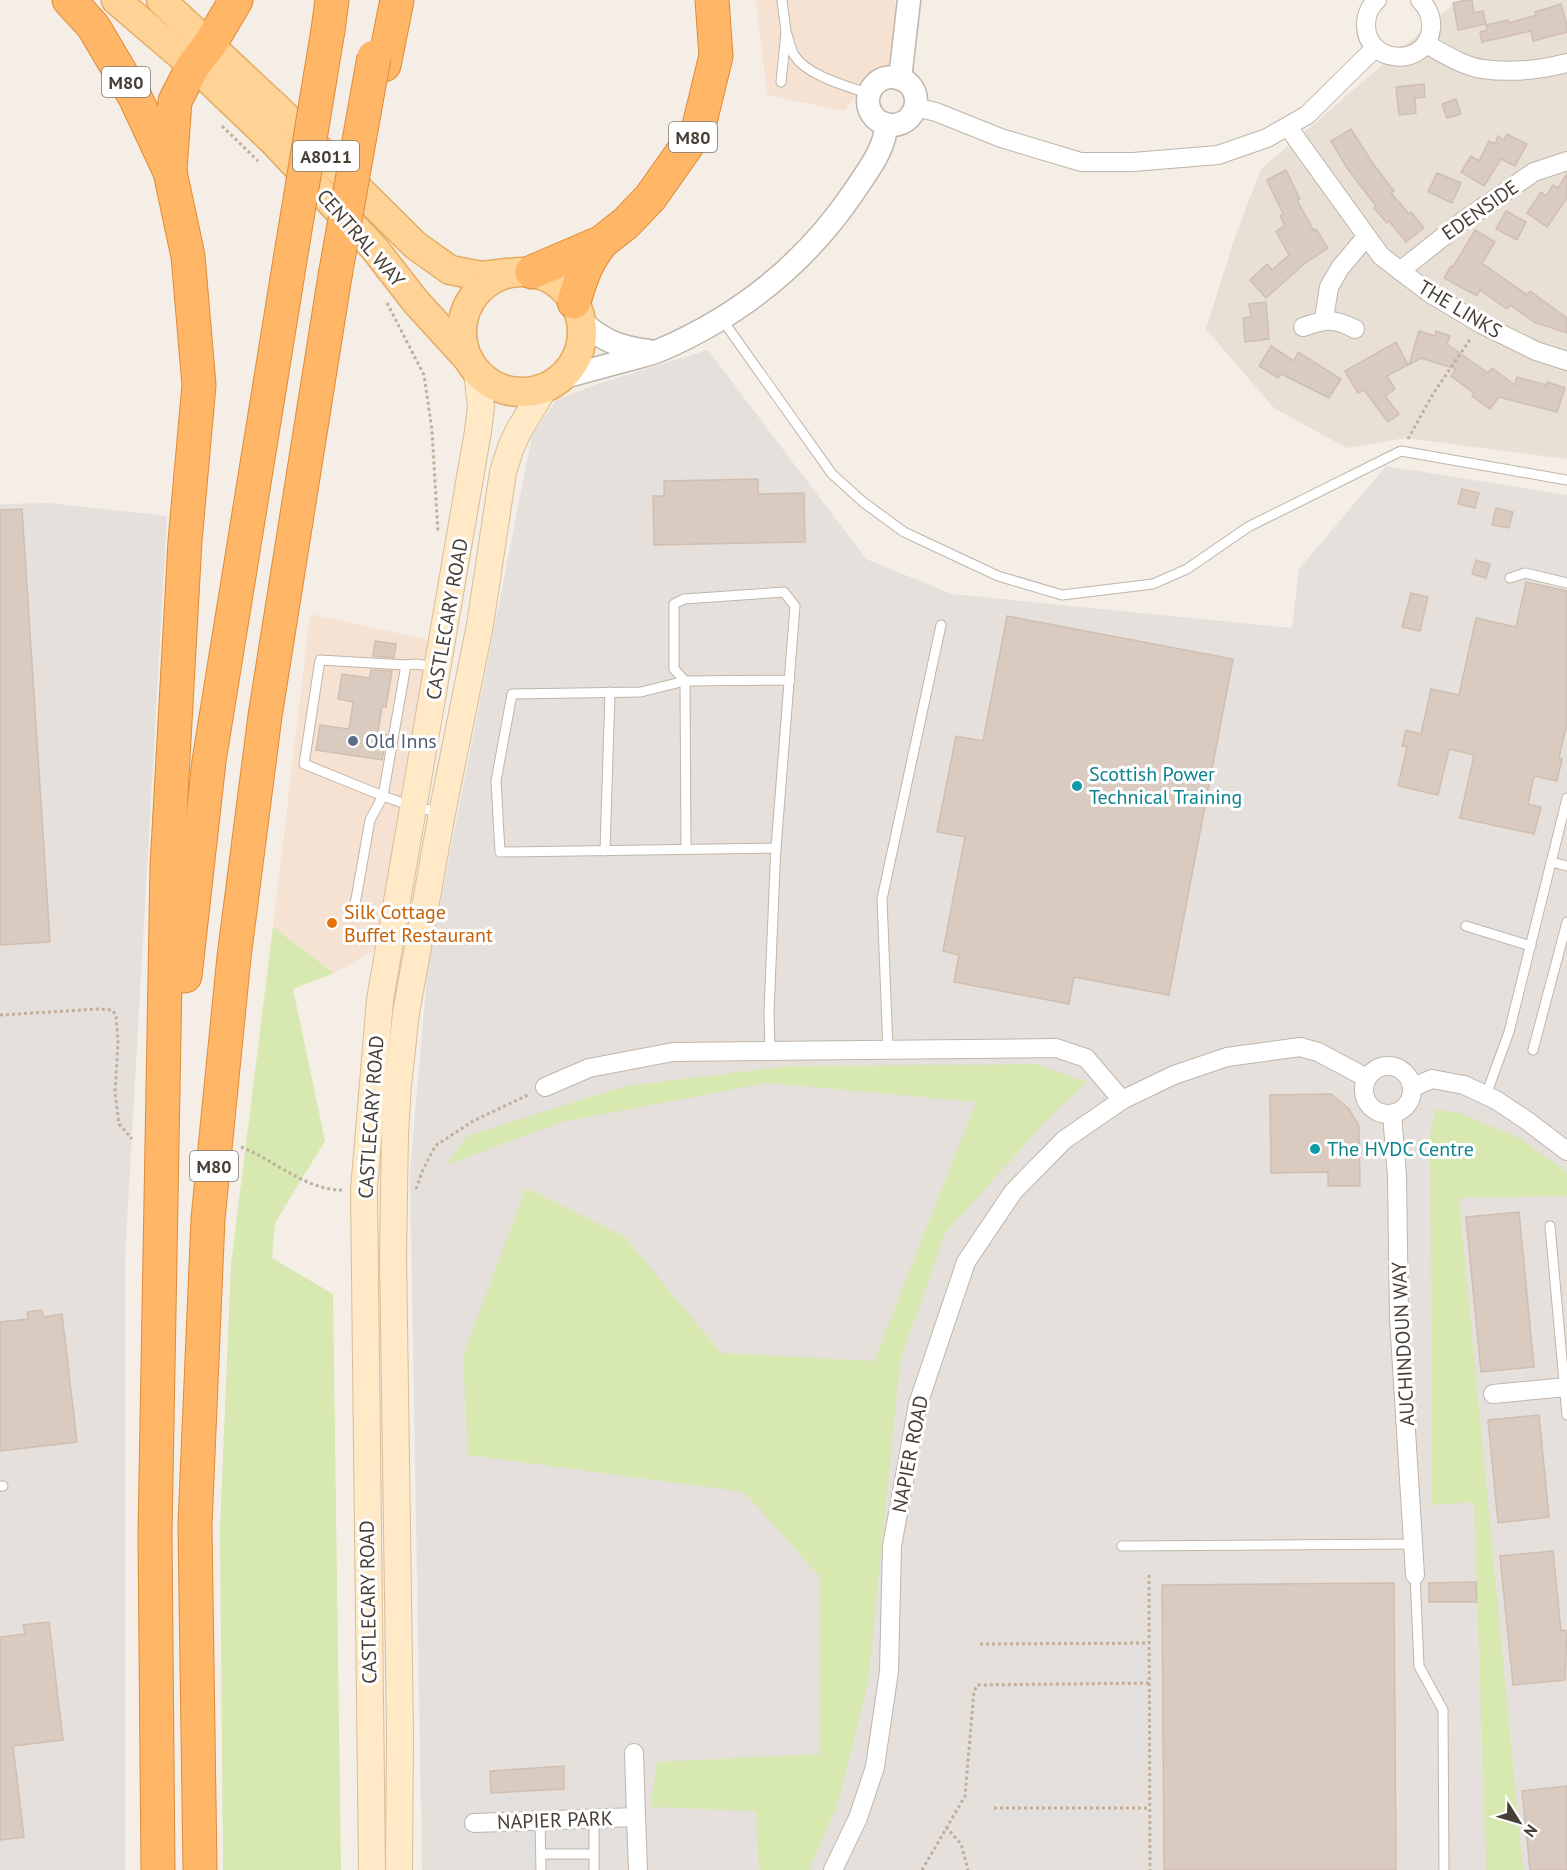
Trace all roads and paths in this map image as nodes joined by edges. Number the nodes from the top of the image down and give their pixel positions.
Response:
1 (69, 0) edge
2 (116, 0) edge
3 (161, 0) edge
4 (236, 0) edge
5 (384, 0) edge
6 (397, 0) edge
7 (712, 0) edge
8 (782, 0) edge
9 (909, 0) edge
10 (1420, 0) edge
11 (1375, 1) edge
12 (330, 15) edge
13 (786, 32) junction
14 (1426, 44) junction
15 (1375, 48) junction
16 (201, 55) junction
17 (379, 61) junction
18 (1567, 63) edge
19 (900, 79) junction
20 (781, 81) dead end
21 (870, 94) junction
22 (915, 107) junction
23 (886, 124) junction
24 (221, 125) dead end
25 (1288, 127) junction
26 (1567, 161) edge
27 (263, 165) dead end
28 (170, 172) junction
29 (1366, 237) junction
30 (602, 242) junction
31 (1400, 271) junction
32 (519, 273) junction
33 (385, 300) dead end
34 (578, 312) junction
35 (721, 318) junction
36 (1324, 319) junction
37 (1481, 324) junction
38 (1303, 327) dead end
39 (1355, 329) dead end
40 (656, 352) junction
41 (1567, 361) edge
42 (473, 366) junction
43 (553, 382) junction
44 (1401, 452) junction
45 (1567, 480) edge
46 (436, 495) junction
47 (467, 501) junction
48 (439, 541) dead end
49 (1510, 578) dead end
50 (1567, 583) edge
51 (941, 625) dead end
52 (406, 665) junction
53 (438, 668) junction
54 (790, 680) junction
55 (685, 681) junction
56 (610, 692) junction
57 (383, 796) junction
58 (1567, 798) edge
59 (414, 807) junction
60 (442, 813) junction
61 (1565, 816) edge
62 (776, 848) junction
63 (686, 849) junction
64 (605, 851) junction
65 (1551, 862) junction
66 (1567, 866) edge
67 (354, 910) dead end
68 (1567, 922) edge
69 (1466, 926) dead end
70 (1531, 946) junction
71 (0, 1015) edge
72 (888, 1050) junction
73 (1533, 1050) dead end
74 (770, 1051) junction
75 (1367, 1077) junction
76 (545, 1087) joint
77 (1413, 1087) junction
78 (1486, 1095) junction
79 (1122, 1101) junction
80 (1392, 1114) junction
81 (132, 1138) dead end
82 (240, 1146) dead end
83 (1567, 1151) edge
84 (364, 1190) junction
85 (413, 1198) dead end
86 (1550, 1226) dead end
87 (159, 1252) junction
88 (1566, 1387) edge
89 (1493, 1394) dead end
90 (1567, 1414) edge
91 (1414, 1544) junction
92 (1122, 1546) dead end
93 (1149, 1575) dead end
94 (1415, 1575) joint
95 (1149, 1643) junction
96 (980, 1644) dead end
97 (1149, 1683) junction
98 (633, 1753) dead end
99 (994, 1808) dead end
100 (1150, 1808) junction
101 (636, 1817) junction
102 (594, 1819) junction
103 (540, 1821) junction
104 (474, 1823) dead end
105 (946, 1827) junction
106 (541, 1854) junction
107 (594, 1854) junction
108 (158, 1870) edge
109 (200, 1870) edge
110 (372, 1870) edge
111 (399, 1870) edge
112 (541, 1870) edge
113 (594, 1870) edge
114 (638, 1870) edge
115 (833, 1870) edge
116 (922, 1870) edge
117 (968, 1870) edge
118 (1150, 1870) edge
119 (1444, 1870) edge

1 - 28 highway, M80
2 - 16 main road, CENTRAL WAY / A8011
3 - 16 main road, CENTRAL WAY / A8011
4 - 16 highway, M80
5 - 17 highway, M80
6 - 17 highway, M80
7 - 30 highway, M80
8 - 13 lane
9 - 19 street
10 - 14 street
11 - 15 street
12 - 87 highway, M80, bridge
13 - 20 lane
13 - 21 lane
14 - 15 street
14 - 18 street
15 - 25 street
16 - 28 highway, M80
16 - 32 main road, CENTRAL WAY / A8011
16 - 42 main road, CENTRAL WAY / A8011
17 - 109 highway, M80, bridge
19 - 21 street
19 - 22 street
21 - 23 street
22 - 23 street
22 - 25 street
23 - 35 street
24 - 27 path
25 - 29 street, THE LINKS
26 - 31 street, EDENSIDE
28 - 87 highway, M80
29 - 31 street, THE LINKS
29 - 36 street
30 - 32 highway, M80
30 - 34 highway, M80
31 - 37 street, THE LINKS
32 - 34 main road, A8011
32 - 42 main road
33 - 46 path
34 - 40 street
34 - 43 main road
35 - 40 street
35 - 44 lane
36 - 38 street
36 - 39 street
37 - 41 street, THE LINKS
37 - 44 path
40 - 43 street
42 - 43 main road, A8011
42 - 47 main road, CASTLECARY ROAD
43 - 60 main road, CASTLECARY ROAD
44 - 45 lane
46 - 47 path
46 - 48 path
47 - 53 main road, CASTLECARY ROAD
49 - 50 lane
51 - 72 lane
52 - 53 lane
52 - 57 lane
52 - 57 lane
53 - 59 main road, CASTLECARY ROAD
54 - 55 lane
54 - 55 lane
54 - 62 lane
55 - 56 lane
55 - 63 lane
56 - 64 lane
56 - 64 lane
57 - 59 lane
57 - 67 lane
58 - 61 lane
59 - 60 lane
59 - 84 main road, CASTLECARY ROAD
60 - 111 main road, CASTLECARY ROAD
61 - 65 lane
62 - 63 lane
62 - 74 lane
63 - 64 lane
65 - 66 lane
65 - 70 lane
68 - 73 lane
69 - 70 lane
70 - 78 lane
71 - 81 path
72 - 74 street
72 - 79 street
74 - 76 street
75 - 77 street
75 - 79 street, NAPIER ROAD
75 - 80 street
76 - 85 path
77 - 78 street
77 - 80 street
78 - 83 street
79 - 115 street, NAPIER ROAD
80 - 91 street, AUCHINDOUN WAY
82 - 84 path
84 - 110 main road, CASTLECARY ROAD
86 - 88 lane
87 - 108 highway, M80
88 - 89 street
88 - 90 lane
91 - 92 lane
91 - 94 street, AUCHINDOUN WAY
93 - 95 path
94 - 119 lane
95 - 96 path
95 - 97 path
97 - 100 path
97 - 105 path
98 - 101 street, NAPIER PARK
99 - 100 path
100 - 118 path
101 - 102 street, NAPIER PARK
101 - 114 street, NAPIER PARK
102 - 103 street, NAPIER PARK
102 - 107 lane
103 - 104 street, NAPIER PARK
103 - 106 lane
105 - 116 path
105 - 117 path
106 - 107 lane
106 - 112 lane
107 - 113 lane

